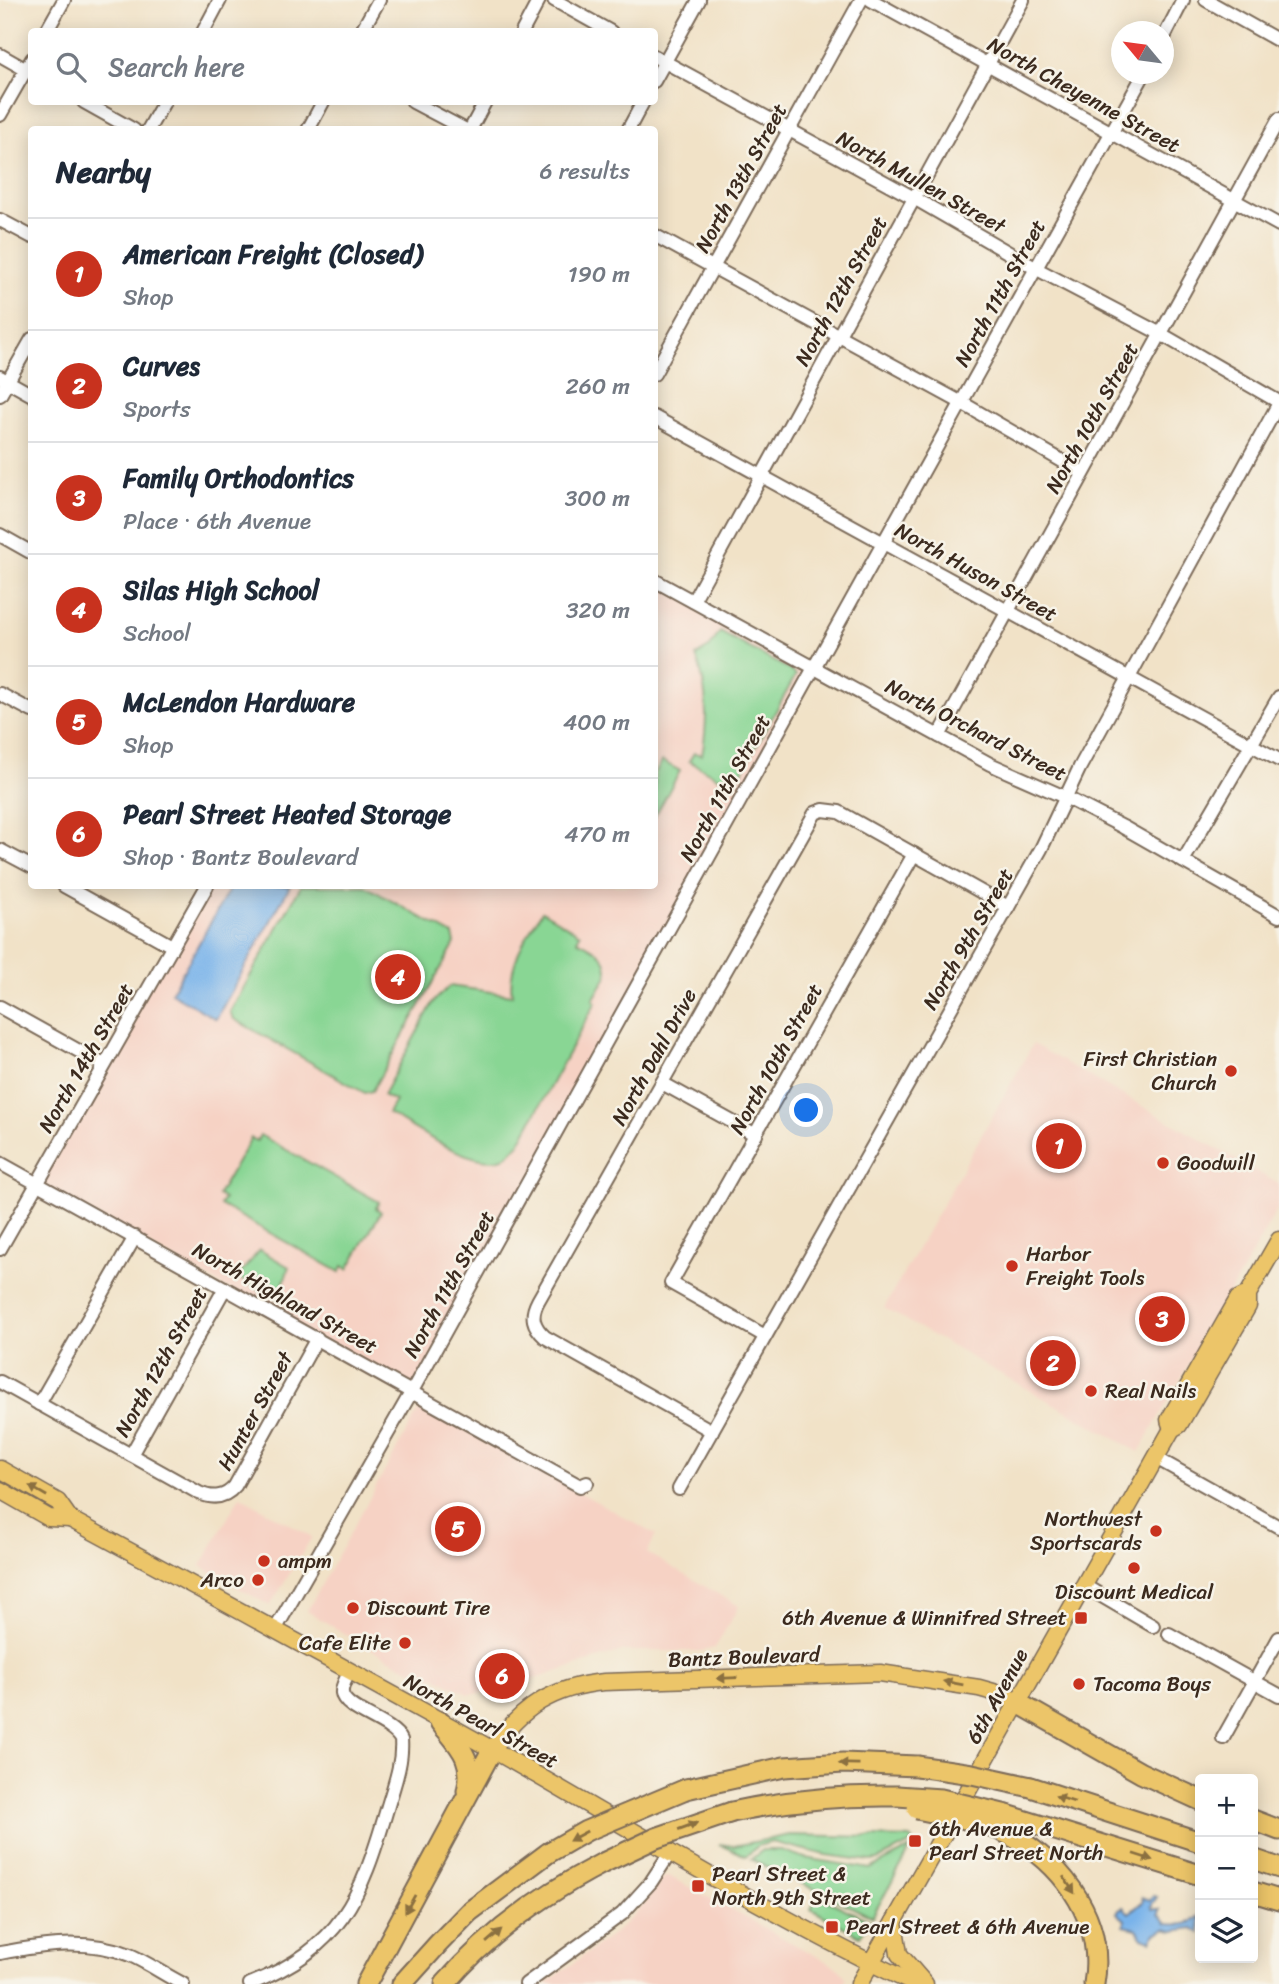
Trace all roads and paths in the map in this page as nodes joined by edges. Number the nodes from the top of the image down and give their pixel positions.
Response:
1 (64, 0) edge
2 (220, 0) edge
3 (379, 0) edge
4 (539, 0) edge
5 (554, 0) edge
6 (699, 0) edge
7 (861, 0) edge
8 (871, 0) edge
9 (1023, 0) edge
10 (1183, 0) edge
11 (1206, 0) edge
12 (1172, 21) edge
13 (48, 28) edge
14 (205, 28) edge
15 (363, 28) edge
16 (524, 28) edge
17 (604, 28) edge
18 (1279, 41) edge
19 (0, 55) edge
20 (660, 59) edge
21 (988, 65) junction
22 (28, 66) edge
23 (28, 70) edge
24 (1139, 84) edge
25 (89, 105) edge
26 (162, 105) edge
27 (321, 105) edge
28 (419, 105) edge
29 (483, 105) edge
30 (641, 105) edge
31 (0, 114) edge
32 (1279, 119) edge
33 (127, 126) edge
34 (150, 126) edge
35 (310, 126) edge
36 (460, 126) edge
37 (470, 126) edge
38 (630, 126) edge
39 (789, 131) junction
40 (1113, 132) junction
41 (914, 198) junction
42 (1234, 199) junction
43 (0, 220) edge
44 (1279, 225) edge
45 (28, 235) edge
46 (658, 237) edge
47 (713, 268) junction
48 (1035, 268) junction
49 (1161, 334) junction
50 (839, 337) junction
51 (28, 345) edge
52 (658, 367) edge
53 (4, 379) edge
54 (28, 393) edge
55 (0, 395) edge
56 (1279, 402) edge
57 (962, 403) junction
58 (658, 419) edge
59 (1083, 473) junction
60 (761, 475) junction
61 (0, 535) edge
62 (883, 543) junction
63 (28, 550) edge
64 (658, 582) edge
65 (693, 601) junction
66 (1007, 612) junction
67 (814, 668) junction
68 (1129, 679) junction
69 (0, 694) edge
70 (1279, 697) edge
71 (28, 709) edge
72 (939, 736) junction
73 (1252, 745) junction
74 (1279, 760) edge
75 (1067, 798) junction
76 (0, 850) edge
77 (914, 854) junction
78 (1183, 861) junction
79 (28, 865) edge
80 (69, 889) edge
81 (205, 889) edge
82 (1008, 907) junction
83 (1279, 916) edge
84 (172, 946) junction
85 (0, 1007) edge
86 (104, 1065) junction
87 (662, 1083) junction
88 (756, 1135) junction
89 (0, 1163) edge
90 (37, 1183) junction
91 (135, 1237) junction
92 (1279, 1240) edge
93 (0, 1249) edge
94 (226, 1288) junction
95 (765, 1336) junction
96 (317, 1338) junction
97 (0, 1382) edge
98 (412, 1391) junction
99 (39, 1404) junction
100 (712, 1432) junction
101 (131, 1455) junction
102 (1156, 1458) junction
103 (0, 1469) edge
104 (587, 1483) dead end
105 (680, 1489) dead end
106 (0, 1490) edge
107 (70, 1519) junction
108 (1279, 1527) edge
109 (1083, 1585) junction
110 (1153, 1626) dead end
111 (275, 1630) junction
112 (1169, 1634) dead end
113 (1279, 1638) edge
114 (349, 1672) junction
115 (1255, 1682) junction
116 (1279, 1695) edge
117 (1018, 1703) junction
118 (440, 1722) junction
119 (1223, 1738) dead end
120 (492, 1750) junction
121 (832, 1796) junction
122 (1195, 1798) edge
123 (463, 1805) junction
124 (1002, 1822) junction
125 (1258, 1822) edge
126 (1279, 1830) edge
127 (1195, 1840) edge
128 (670, 1853) junction
129 (1258, 1861) edge
130 (1279, 1868) edge
131 (1195, 1874) edge
132 (1258, 1894) edge
133 (1279, 1900) edge
134 (894, 1922) junction
135 (0, 1952) edge
136 (870, 1964) junction
137 (183, 1984) edge
138 (250, 1984) edge
139 (366, 1984) edge
140 (402, 1984) edge
141 (445, 1984) edge
142 (526, 1984) edge
143 (859, 1984) edge
144 (915, 1984) edge
145 (925, 1984) edge
146 (1094, 1984) edge

1 - 13 street
2 - 14 street
3 - 15 street
4 - 16 street
5 - 17 street
6 - 20 street
7 - 39 street, North 13th Street
8 - 21 street, North Cheyenne Street
9 - 21 street, North 12th Street
10 - 12 street
11 - 18 street
19 - 22 street
20 - 39 street, North Mullen Street
21 - 40 street, North Cheyenne Street
21 - 41 street, North 12th Street
23 - 31 street
24 - 40 street, North 11th Street
25 - 33 street
26 - 34 street
27 - 35 street
28 - 36 street
29 - 37 street
30 - 38 street
32 - 42 street, North 10th Street
39 - 41 street, North Mullen Street
39 - 47 street, North 13th Street
40 - 42 street, North Cheyenne Street
40 - 48 street, North 11th Street
41 - 48 street, North Mullen Street
41 - 50 street, North 12th Street
42 - 44 street, North Cheyenne Street
42 - 49 street, North 10th Street
43 - 45 street
46 - 47 street
47 - 50 street
47 - 52 street, North 13th Street
48 - 49 street, North Mullen Street
48 - 57 street, North 11th Street
49 - 56 street, North Mullen Street
49 - 59 street, North 10th Street
50 - 57 street
50 - 60 street, North 12th Street
51 - 53 street
53 - 54 street
53 - 55 street
56 - 68 street, North 9th Street
57 - 59 street
57 - 62 street, North 11th Street
58 - 60 street, North Huson Street
59 - 66 street, North 10th Street
60 - 62 street, North Huson Street
60 - 65 street, North 12th Street
61 - 63 street
62 - 66 street, North Huson Street
62 - 67 street, North 11th Street
64 - 65 street, North Orchard Street
65 - 67 street, North Orchard Street
66 - 68 street, North Huson Street
66 - 72 street, North 10th Street
67 - 72 street, North Orchard Street
67 - 98 street, North 11th Street
68 - 73 street, North Huson Street
68 - 75 street, North 9th Street
69 - 71 street
70 - 73 street
72 - 75 street, North Orchard Street
73 - 74 street, North Huson Street
73 - 78 street
75 - 78 street, North Orchard Street
75 - 82 street, North 9th Street
76 - 79 street
77 - 82 street
77 - 87 street, North Dahl Drive
77 - 88 street, North 10th Street
78 - 83 street, North Orchard Street
80 - 84 street
81 - 84 street, North 14th Street
82 - 95 street, North 9th Street
84 - 86 street, North 14th Street
85 - 86 street
86 - 90 street, North 14th Street
87 - 88 street
87 - 100 street, North Dahl Drive
88 - 95 street, North 10th Street
89 - 90 street, North Highland Street
90 - 91 street, North Highland Street
90 - 93 street, North 14th Street
91 - 94 street, North Highland Street
91 - 99 street
92 - 102 main road, 6th Avenue
94 - 96 street, North Highland Street
94 - 101 street, North 12th Street
95 - 100 street, North 9th Street
96 - 98 street, North Highland Street
96 - 101 street, Hunter Street
97 - 99 street
98 - 104 street, North Highland Street
98 - 111 street, North 11th Street
99 - 101 street
100 - 105 street, North 9th Street
102 - 108 street
102 - 109 main road, 6th Avenue
107 -> 103 main road, North Pearl Street
106 - 107 main road, North Pearl Street
107 - 111 main road, North Pearl Street
109 - 110 street
109 - 117 main road, 6th Avenue
111 - 114 main road, North Pearl Street
112 - 115 street
113 - 115 street
114 - 118 main road, North Pearl Street
114 - 138 street
115 - 116 street
115 - 119 street
117 -> 120 main road, Bantz Boulevard
117 - 122 highway
117 - 134 main road, 6th Avenue
118 - 120 main road, North Pearl Street
118 - 123 highway
120 - 123 highway
120 - 128 main road, North Pearl Street
121 - 124 highway, bridge
121 - 124 highway, bridge
141 -> 121 highway, bridge
123 -> 139 highway
124 -> 131 highway
124 -> 146 highway
125 - 126 highway
127 -> 140 highway, bridge
128 - 136 main road, North Pearl Street
128 - 142 street
129 - 130 highway
132 - 133 highway
134 - 136 main road, 6th Avenue
134 - 145 main road
135 - 137 street
136 - 143 main road, 6th Avenue
136 - 144 main road, North Pearl Street

